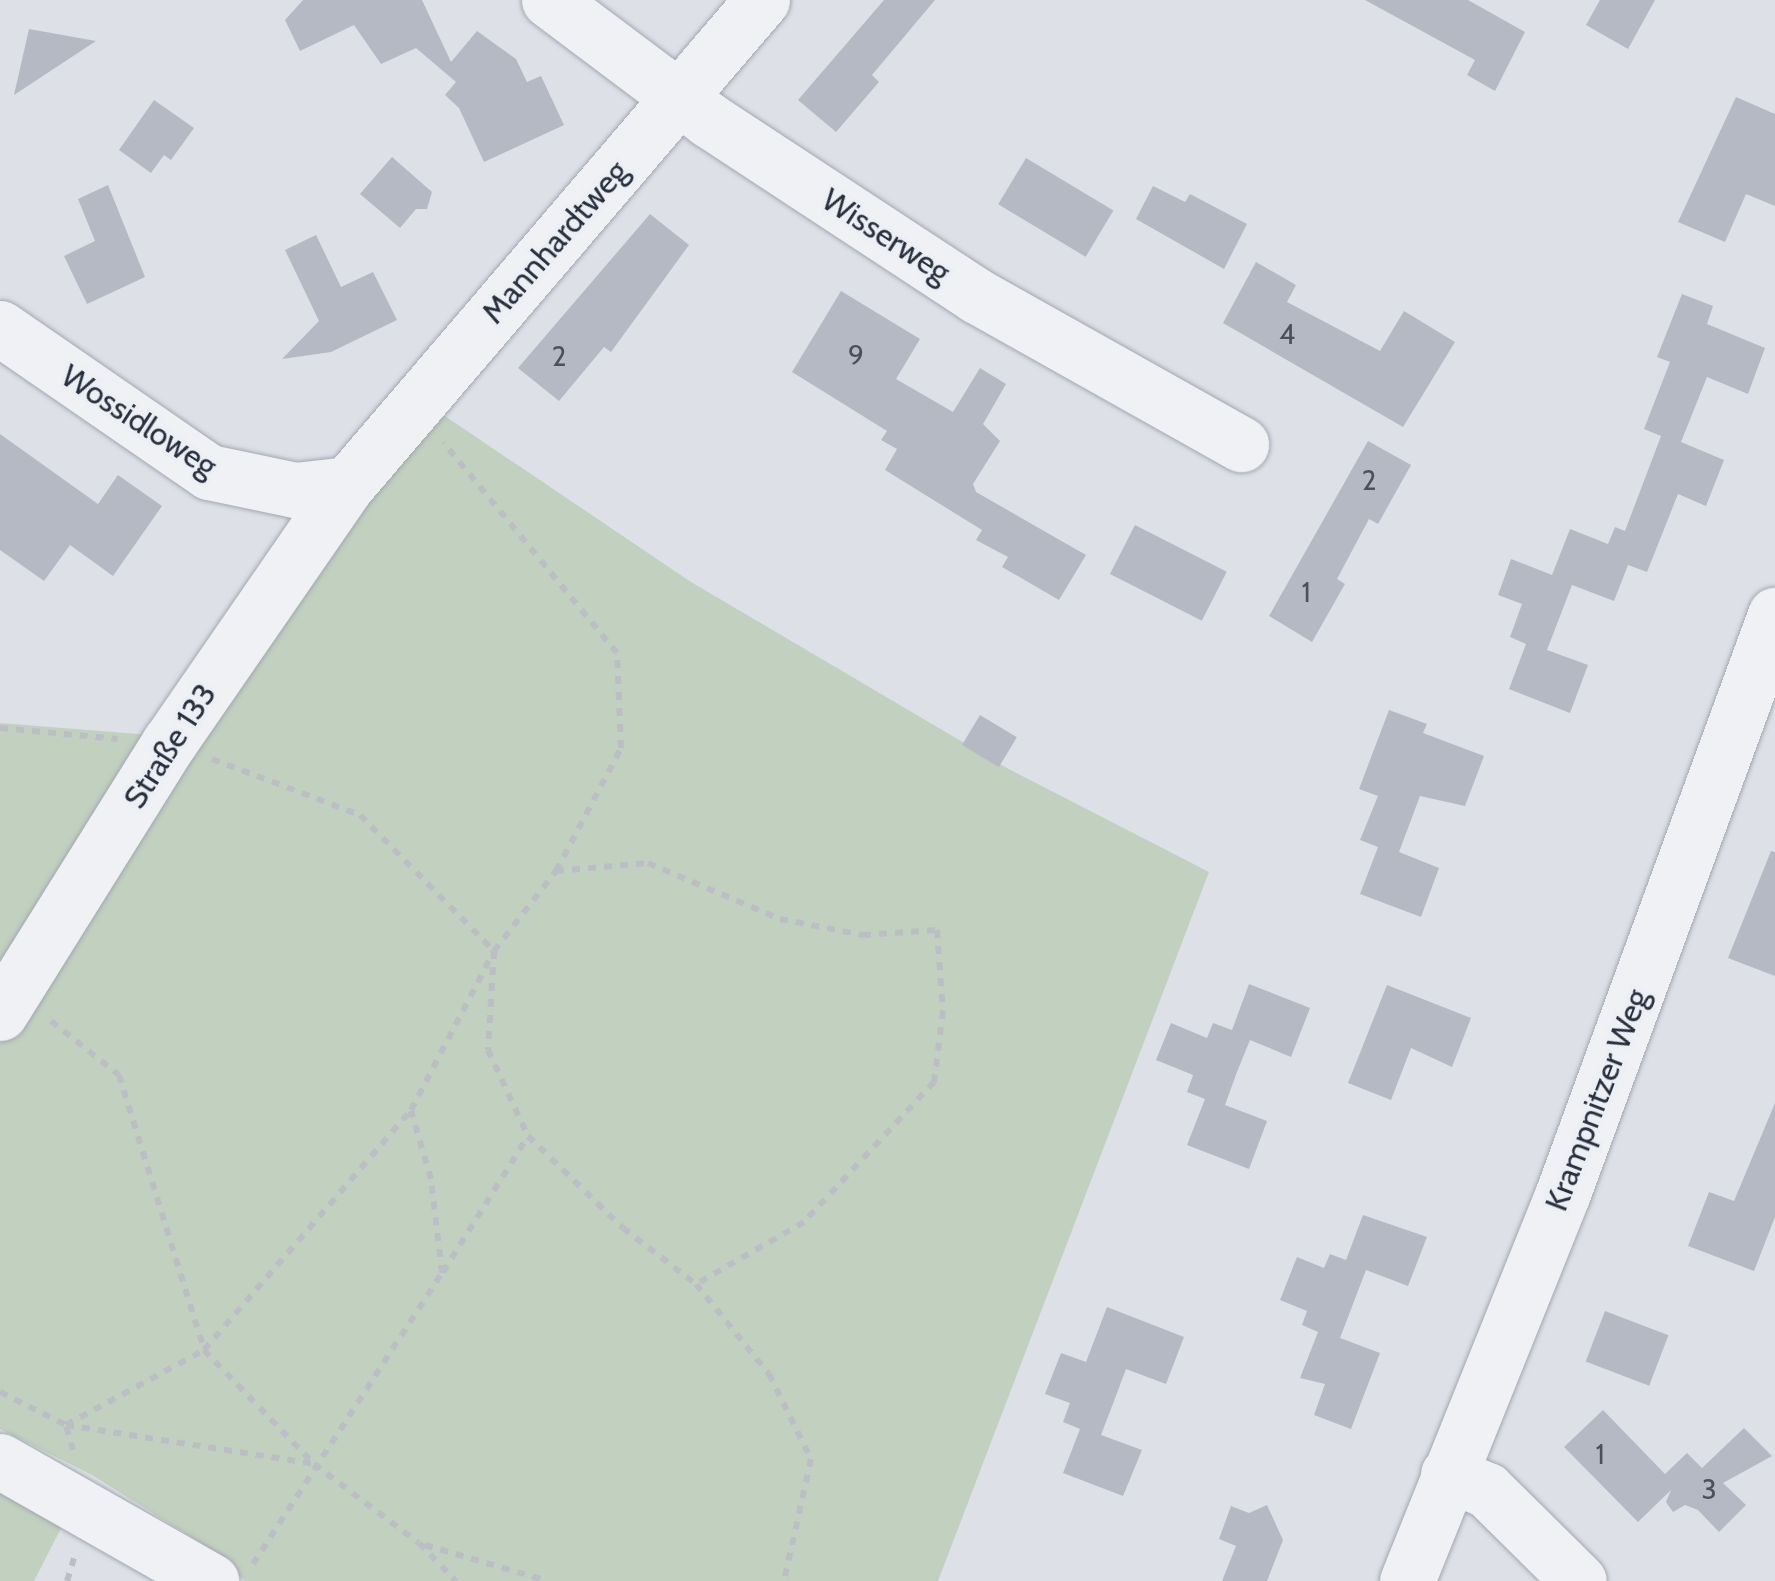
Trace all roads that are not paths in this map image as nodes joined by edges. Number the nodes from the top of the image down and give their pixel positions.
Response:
1 (549, 0) edge
2 (762, 0) edge
3 (681, 95) junction
4 (0, 328) edge
5 (1240, 444) dead end
6 (348, 484) junction
7 (1775, 615) edge
8 (7, 1002) edge
9 (0, 1461) edge
10 (1448, 1474) junction
11 (229, 1577) edge
12 (1408, 1581) edge
13 (1579, 1581) edge

1 - 3 street, Wisserweg
2 - 3 street, Mannhardtweg
3 - 5 street, Wisserweg
3 - 6 street, Mannhardtweg
4 - 6 street, Wossidloweg
6 - 8 street, Straße 133
7 - 10 street, Krampnitzer Weg
9 - 11 street
10 - 12 street, Krampnitzer Weg
10 - 13 street

